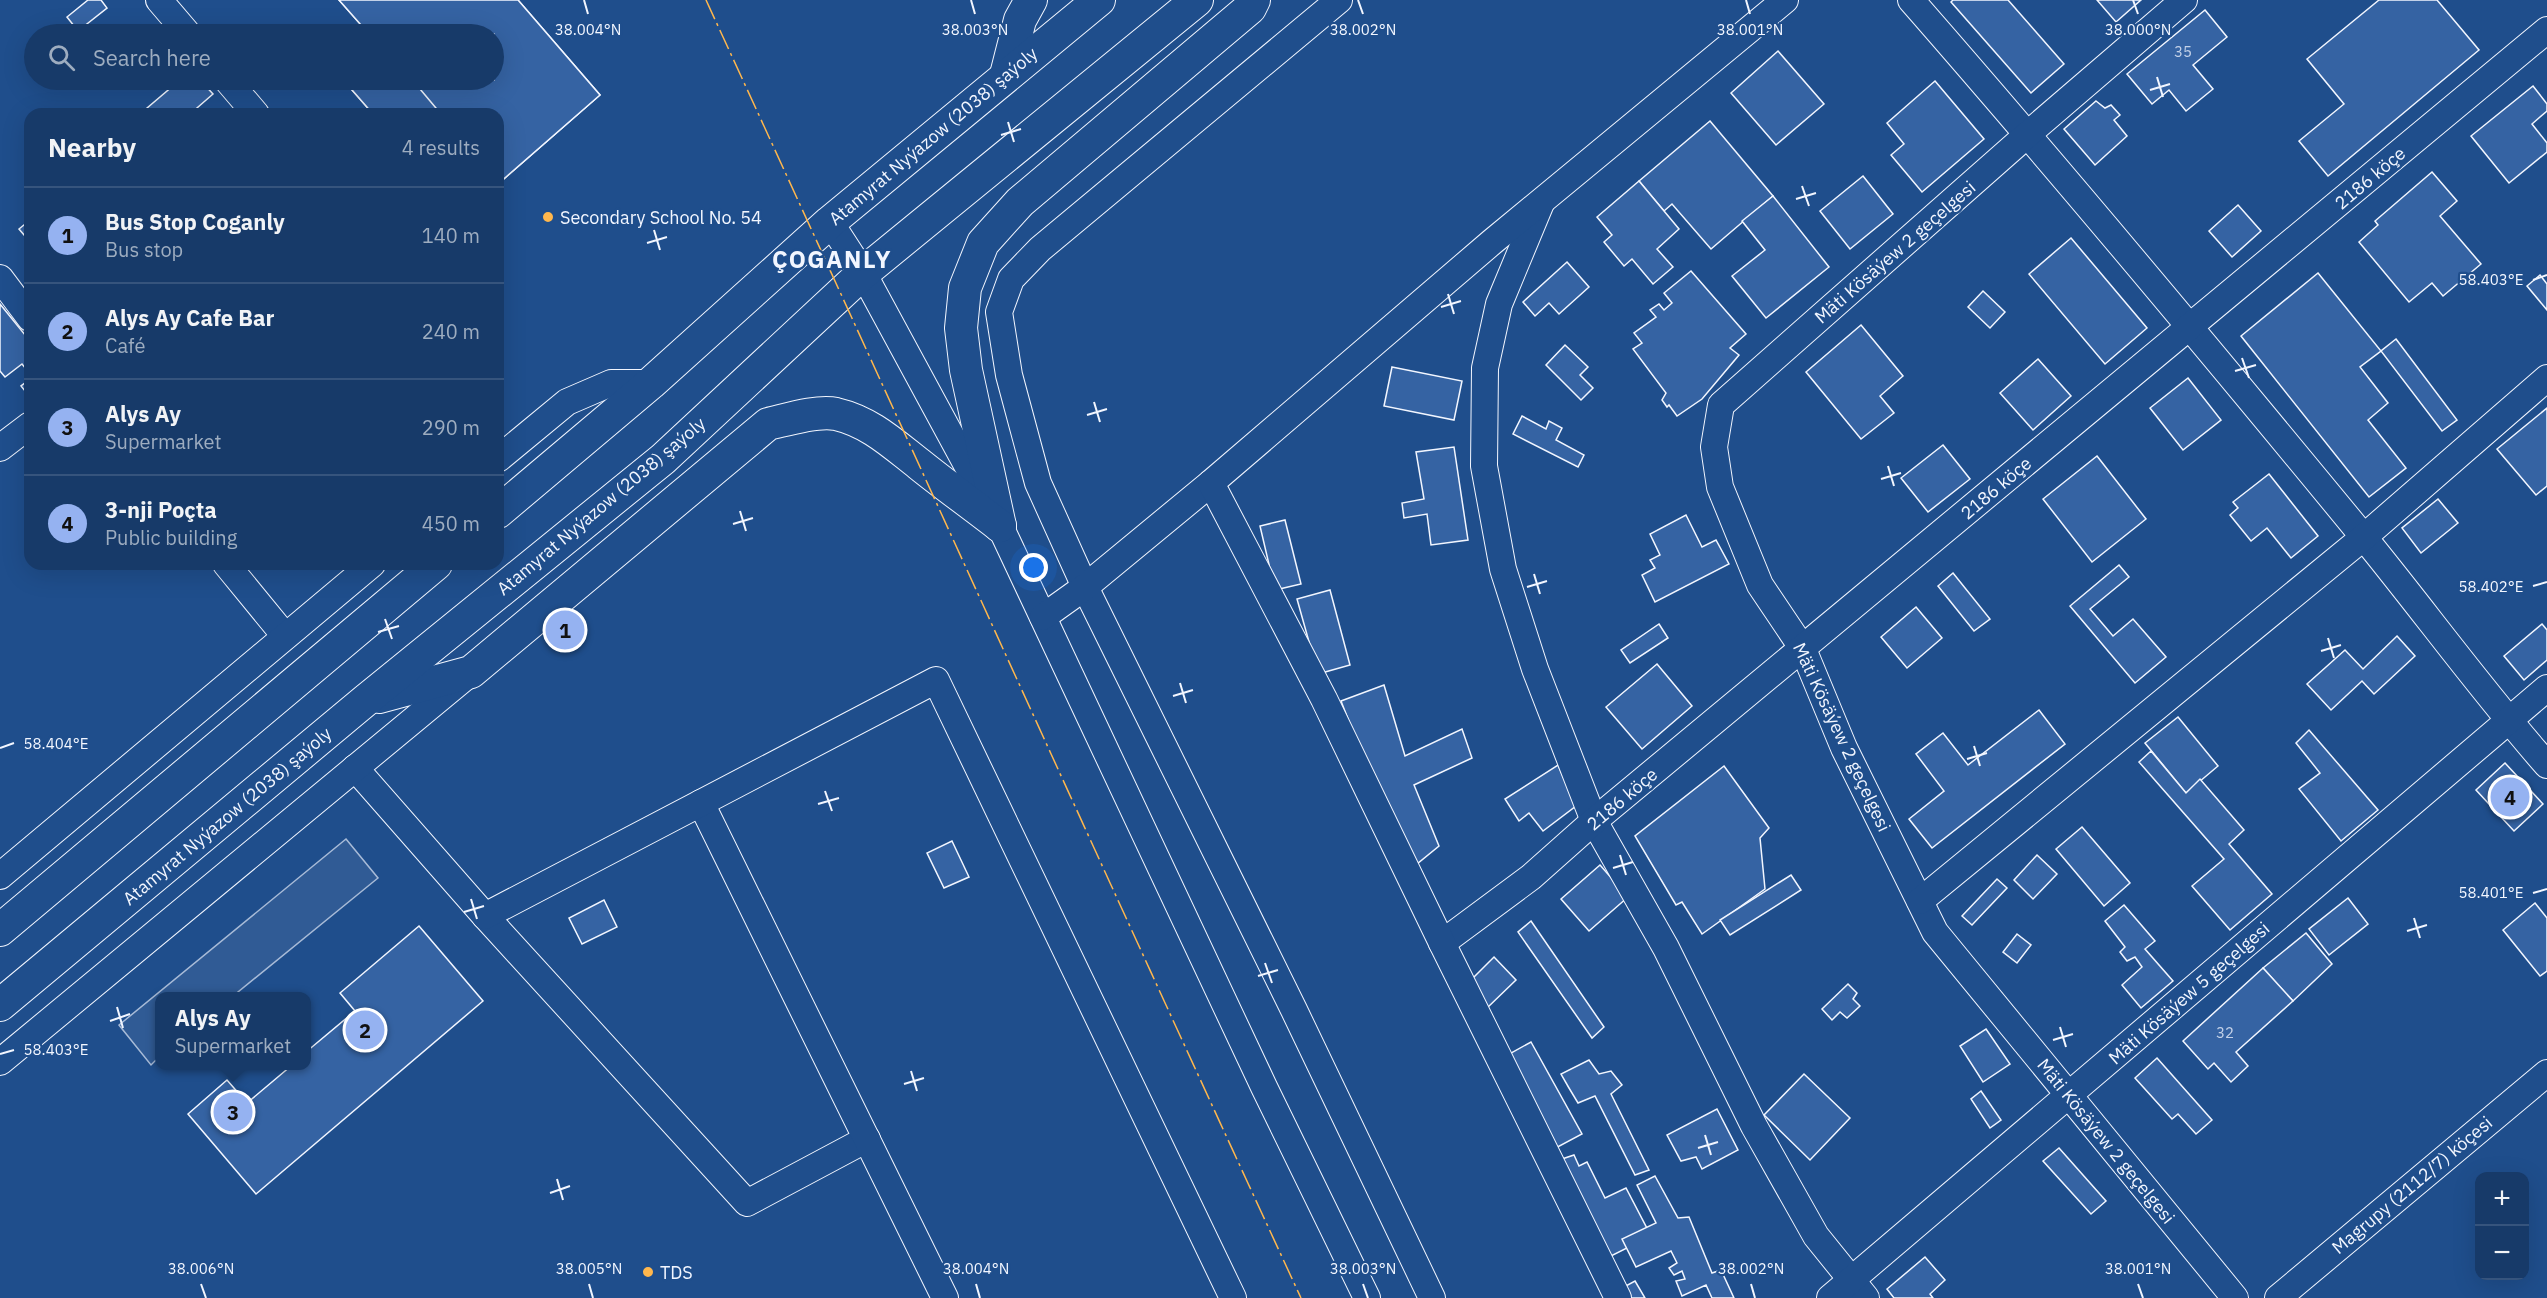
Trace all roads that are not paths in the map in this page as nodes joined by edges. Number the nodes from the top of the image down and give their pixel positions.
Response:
1 (159, 0) edge
2 (1031, 0) edge
3 (1099, 0) edge
4 (1197, 0) edge
5 (1339, 0) edge
6 (1785, 0) edge
7 (1911, 0) edge
8 (2184, 0) edge
9 (1255, 3) edge
10 (179, 24) edge
11 (2547, 30) edge
12 (1006, 75) junction
13 (236, 90) edge
14 (251, 108) edge
15 (1127, 112) junction
16 (2028, 134) junction
17 (1017, 147) junction
18 (1543, 200) junction
19 (830, 222) junction
20 (863, 273) junction
21 (0, 278) edge
22 (24, 310) edge
23 (2190, 328) junction
24 (2547, 378) edge
25 (651, 383) junction
26 (24, 430) edge
27 (0, 448) edge
28 (504, 454) edge
29 (663, 459) junction
30 (1211, 483) junction
31 (504, 507) edge
32 (1000, 526) junction
33 (2364, 537) junction
34 (630, 539) junction
35 (231, 570) edge
36 (365, 570) edge
37 (429, 570) edge
38 (1085, 587) junction
39 (1043, 617) junction
40 (285, 636) junction
41 (1803, 649) junction
42 (471, 672) junction
43 (2547, 688) edge
44 (366, 700) junction
45 (2507, 720) junction
46 (2547, 765) edge
47 (355, 768) junction
48 (701, 803) junction
49 (1594, 821) junction
50 (0, 876) edge
51 (1920, 901) junction
52 (485, 916) junction
53 (0, 930) edge
54 (1442, 943) junction
55 (0, 1005) edge
56 (0, 1062) edge
57 (2547, 1072) edge
58 (2069, 1096) junction
59 (867, 1140) junction
60 (1858, 1289) edge
61 (945, 1298) edge
62 (1233, 1298) edge
63 (1367, 1298) edge
64 (1432, 1298) edge
65 (1618, 1298) edge
66 (1830, 1298) edge
67 (2235, 1298) edge
68 (2278, 1298) edge

1 - 10 street
2 - 12 main road
3 - 12 main road, Atamyrat Nyýazow (2038) şaýoly
4 - 17 main road, Atamyrat Nyýazow (2038) şaýoly
5 - 38 street
6 - 18 street
7 - 16 street
8 - 16 street, Mäti Kösäýew 2 geçelgesi
9 - 15 main road
11 - 23 street, 2186 köçe
12 - 19 main road, Atamyrat Nyýazow (2038) şaýoly
13 - 14 street
15 - 17 main road
15 - 32 main road
16 - 23 street
16 - 41 street, Mäti Kösäýew 2 geçelgesi
17 - 20 main road, Atamyrat Nyýazow (2038) şaýoly
18 - 30 street
18 - 49 street
19 - 20 street
19 - 25 main road, Atamyrat Nyýazow (2038) şaýoly
20 - 29 main road, Atamyrat Nyýazow (2038) şaýoly
20 - 32 street
21 - 22 street
23 - 33 street
23 - 41 street, 2186 köçe
24 - 33 street
25 - 28 street
25 - 31 main road, Atamyrat Nyýazow (2038) şaýoly
26 - 27 street
29 - 34 main road
29 - 44 main road, Atamyrat Nyýazow (2038) şaýoly
30 - 38 street
30 - 54 street
32 - 34 main road
32 - 39 street
33 - 45 street
33 - 51 street
34 - 42 main road
35 - 40 street
36 - 40 street
37 - 53 main road
38 - 39 street
38 - 64 street
39 - 63 street
40 - 50 street
41 - 49 street, 2186 köçe
41 - 51 street, Mäti Kösäýew 2 geçelgesi
42 - 44 main road
42 - 47 street
43 - 45 street, Mäti Kösäýew 5 geçelgesi
44 - 55 main road, Atamyrat Nyýazow (2038) şaýoly
45 - 46 street
45 - 58 street, Mäti Kösäýew 5 geçelgesi
47 - 52 street
47 - 56 street
48 - 52 street
48 - 59 street
48 - 62 street
49 - 54 street, 2186 köçe
49 - 60 street
51 - 58 street, Mäti Kösäýew 2 geçelgesi
52 - 59 street
54 - 65 street
57 - 68 street, Magrupy (2112/7) köçesi
58 - 60 street, Mäti Kösäýew 5 geçelgesi
58 - 67 street, Mäti Kösäýew 2 geçelgesi
59 - 61 street
60 - 66 street, Mäti Kösäýew 5 geçelgesi

